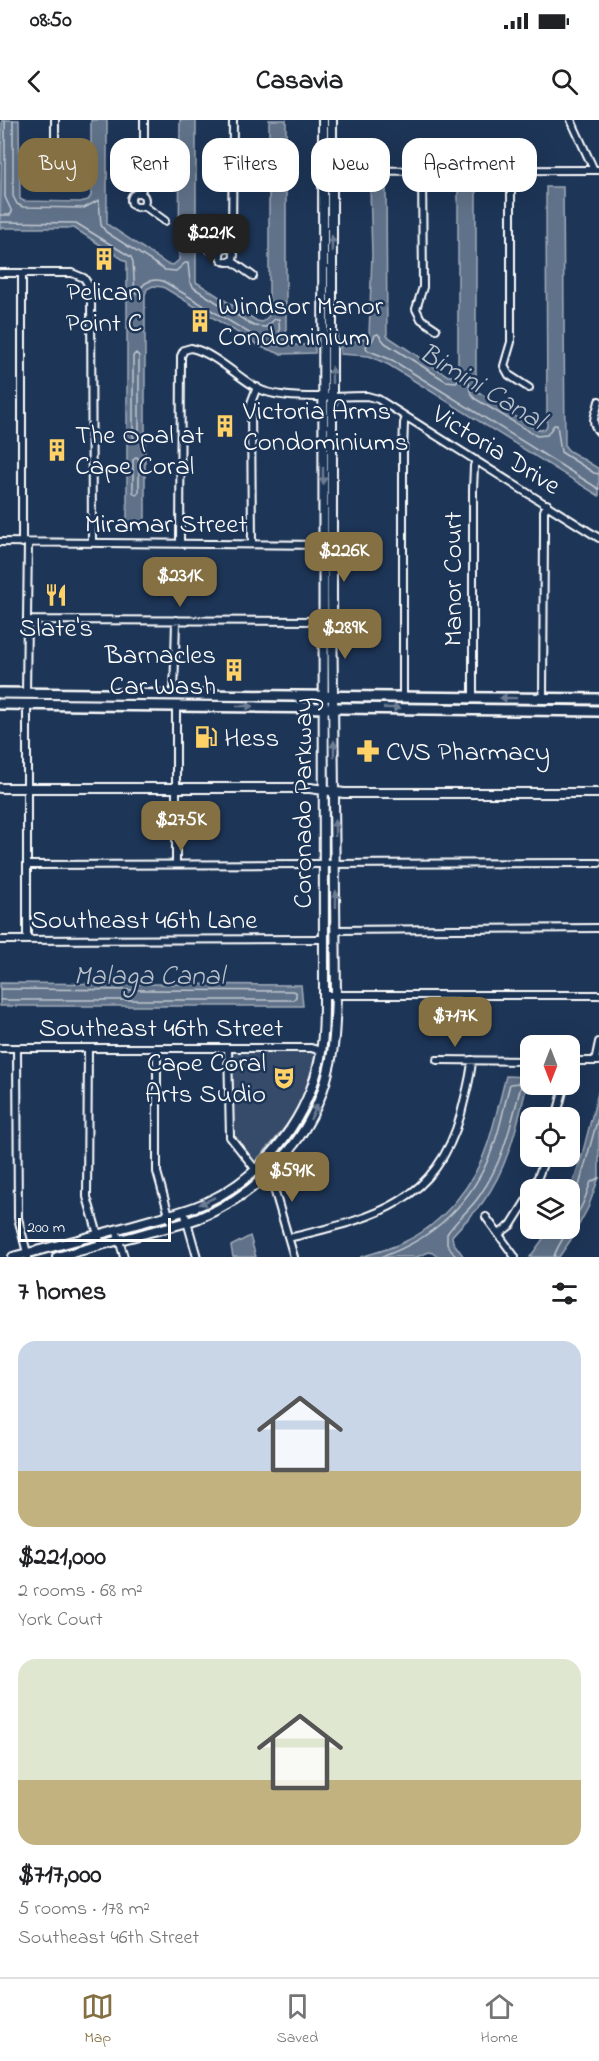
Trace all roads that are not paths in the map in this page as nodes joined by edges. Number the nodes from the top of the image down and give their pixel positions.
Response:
1 (55, 120) edge
2 (144, 120) edge
3 (232, 120) edge
4 (323, 120) edge
5 (332, 120) edge
6 (571, 120) edge
7 (55, 138) edge
8 (323, 138) edge
9 (332, 138) edge
10 (537, 170) edge
11 (596, 170) edge
12 (324, 192) edge
13 (331, 192) edge
14 (422, 192) edge
15 (511, 192) edge
16 (124, 193) dead end
17 (141, 194) junction
18 (133, 196) junction
19 (143, 205) junction
20 (165, 221) dead end
21 (230, 249) junction
22 (210, 250) dead end
23 (220, 253) junction
24 (231, 261) junction
25 (0, 273) edge
26 (22, 273) junction
27 (253, 276) dead end
28 (327, 278) junction
29 (436, 329) dead end
30 (256, 387) junction
31 (529, 388) dead end
32 (327, 396) junction
33 (599, 401) edge
34 (406, 417) junction
35 (599, 432) edge
36 (476, 460) junction
37 (547, 504) junction
38 (599, 538) edge
39 (0, 543) edge
40 (25, 543) junction
41 (92, 543) junction
42 (180, 544) junction
43 (252, 544) junction
44 (327, 545) junction
45 (28, 620) junction
46 (176, 620) junction
47 (322, 621) junction
48 (332, 621) junction
49 (0, 693) edge
50 (26, 693) junction
51 (82, 694) junction
52 (174, 694) junction
53 (233, 695) junction
54 (322, 696) junction
55 (333, 696) junction
56 (403, 697) junction
57 (473, 697) junction
58 (543, 698) junction
59 (0, 699) edge
60 (599, 699) edge
61 (0, 704) edge
62 (27, 704) junction
63 (119, 705) junction
64 (176, 705) junction
65 (322, 707) junction
66 (334, 707) junction
67 (599, 711) edge
68 (0, 788) edge
69 (28, 788) junction
70 (176, 788) junction
71 (323, 790) junction
72 (334, 792) junction
73 (599, 793) edge
74 (176, 863) junction
75 (599, 863) edge
76 (323, 864) junction
77 (335, 864) junction
78 (28, 865) junction
79 (324, 903) junction
80 (599, 928) edge
81 (336, 930) junction
82 (324, 939) junction
83 (0, 940) edge
84 (27, 940) junction
85 (324, 995) junction
86 (336, 995) junction
87 (599, 995) edge
88 (599, 1042) edge
89 (0, 1048) edge
90 (17, 1048) junction
91 (88, 1048) junction
92 (158, 1048) junction
93 (228, 1048) junction
94 (321, 1051) junction
95 (437, 1060) dead end
96 (472, 1060) junction
97 (520, 1060) edge
98 (580, 1061) edge
99 (597, 1061) edge
100 (256, 1170) junction
101 (267, 1176) junction
102 (520, 1210) edge
103 (184, 1211) junction
104 (168, 1215) junction
105 (486, 1217) dead end
106 (187, 1222) junction
107 (172, 1226) junction
108 (116, 1229) junction
109 (98, 1234) junction
110 (499, 1234) junction
111 (289, 1238) junction
112 (120, 1240) junction
113 (101, 1245) junction
114 (49, 1247) junction
115 (28, 1255) edge
116 (13, 1257) edge
117 (52, 1257) edge
118 (57, 1257) edge
119 (124, 1257) edge
120 (197, 1257) edge
121 (294, 1257) edge
122 (514, 1257) edge

1 - 7 street
2 - 17 street
3 - 21 street
4 - 8 street, Coronado Parkway
5 - 9 street, Coronado Parkway
6 - 11 street
10 - 11 street
12 - 28 street, Coronado Parkway
28 -> 13 street, Coronado Parkway
14 - 29 street
15 - 31 street
16 - 18 street
17 - 18 street
17 - 19 street
18 - 19 street
19 - 20 street
21 - 23 street
21 - 24 street
22 - 23 street
23 - 24 street
24 - 27 street
25 - 26 street
26 - 40 street
26 - 41 street
28 - 32 street, Coronado Parkway
30 - 32 street, Victoria Drive
30 - 42 street, Victoria Drive
30 - 43 street
32 - 34 street, Victoria Drive
32 - 44 street, Coronado Parkway
33 - 35 street
34 - 36 street, Victoria Drive
34 - 56 street
36 - 37 street, Victoria Drive
36 - 57 street, Manor Court
37 - 38 street, Victoria Drive
37 - 58 street
39 - 40 street, Miramar Street
40 - 41 street, Miramar Street
40 - 45 street
41 - 42 street, Miramar Street
42 - 43 street, Miramar Street
43 - 44 street, Miramar Street
44 - 47 street, Coronado Parkway
44 - 48 street, Coronado Parkway
45 - 46 street
45 - 50 street
46 - 47 street
46 - 52 street
47 - 48 street
47 - 54 street, Coronado Parkway
48 - 55 street, Coronado Parkway
49 - 50 main road
50 - 51 main road
50 - 59 main road
51 - 52 main road
51 - 62 main road
52 - 53 main road
52 - 63 main road
53 - 54 main road
53 - 64 main road
54 - 55 main road
54 - 65 street, Coronado Parkway
55 - 56 main road
55 - 66 street, Coronado Parkway
56 - 57 main road
58 -> 57 main road
58 - 60 main road
61 - 62 main road
62 - 63 main road
62 - 69 street
63 - 64 main road
64 -> 65 main road
64 - 70 street
65 - 66 main road
65 - 71 street, Coronado Parkway
66 -> 67 main road
72 -> 66 street, Coronado Parkway
68 - 69 street
69 - 70 street
69 - 78 street
70 - 71 street
70 - 74 street
71 - 72 street
71 - 76 street, Coronado Parkway
72 - 73 street
77 -> 72 street, Coronado Parkway
74 - 76 street
74 - 78 street
75 - 77 street
76 - 77 street
76 - 79 street, Coronado Parkway
81 -> 77 street, Coronado Parkway
78 - 84 street
79 - 81 street
79 - 82 street, Coronado Parkway
80 - 81 street
81 - 86 street, Coronado Parkway
82 - 84 street, Southeast 46th Lane
82 - 85 street, Coronado Parkway
83 - 84 street, Southeast 46th Lane
85 - 86 street
85 - 94 street, Coronado Parkway
86 - 87 street
101 -> 86 street, Coronado Parkway
88 - 99 street
89 - 90 street, Southeast 46th Street
90 - 91 street, Southeast 46th Street
90 - 115 street
91 - 92 street, Southeast 46th Street
91 - 109 street
92 - 93 street, Southeast 46th Street
92 - 104 street
93 - 94 street, Southeast 46th Street
93 - 100 street
94 - 100 street, Coronado Parkway
95 - 96 street
96 - 97 street
96 - 111 street
98 - 99 street
100 - 101 street
100 -> 103 street, Coronado Parkway
101 - 106 street, Coronado Parkway
101 - 111 street
102 - 110 street
103 - 104 street, Coronado Parkway
103 - 106 street
104 - 107 street
104 - 108 street, Coronado Parkway
105 - 110 street
106 - 107 street, Coronado Parkway
106 - 120 street
107 - 112 street, Coronado Parkway
108 - 109 street, Coronado Parkway
108 - 112 street
109 - 113 street
109 - 114 street, Coronado Parkway
110 - 122 street
111 - 121 street
112 - 113 street, Coronado Parkway
112 - 119 street
113 - 118 street, Coronado Parkway
114 - 115 street, Coronado Parkway
114 - 117 street
115 - 116 street, Coronado Parkway

